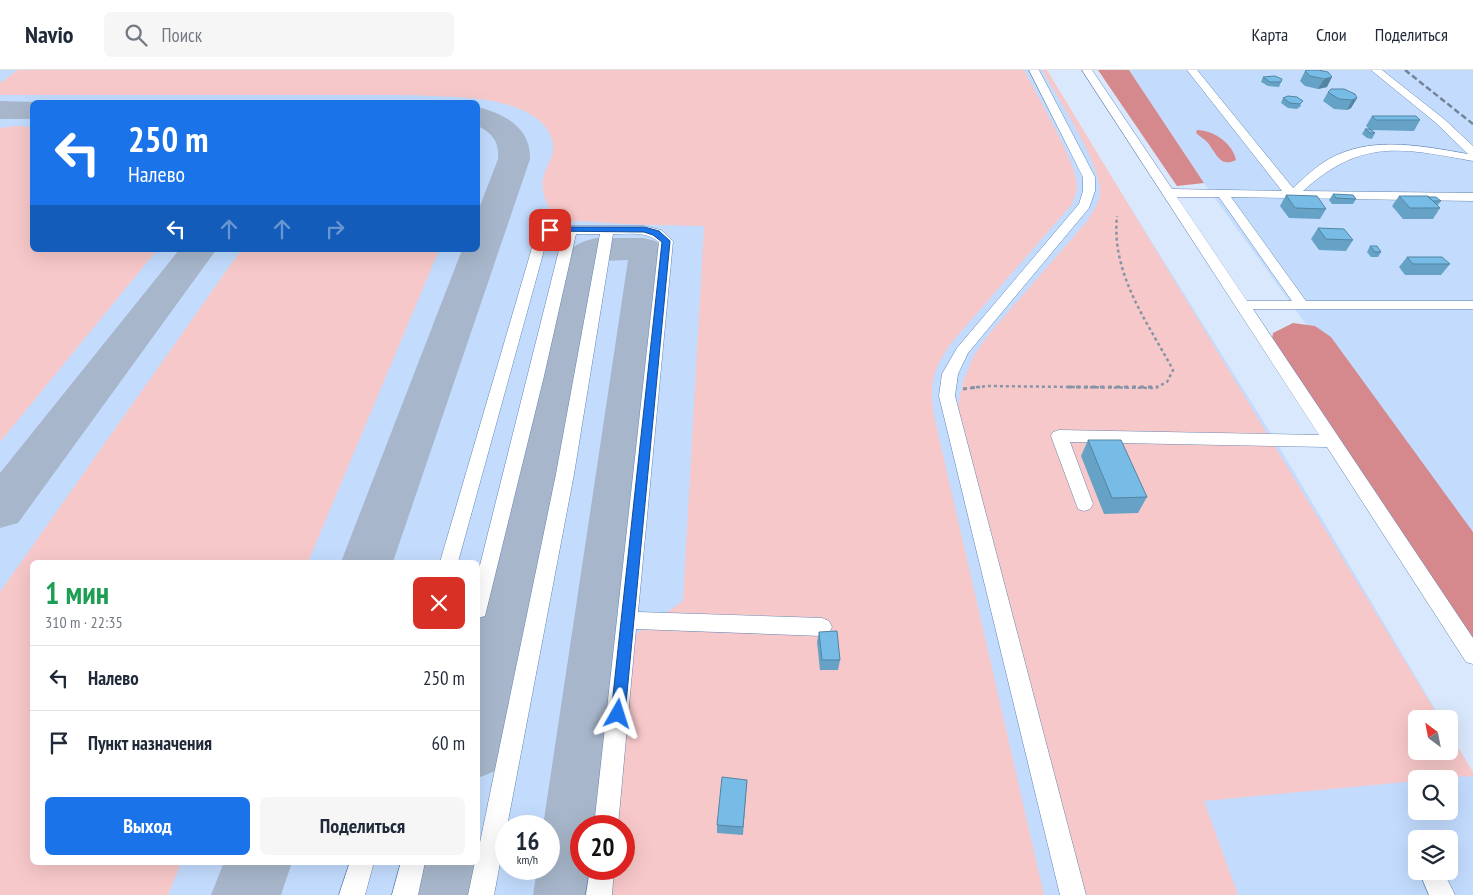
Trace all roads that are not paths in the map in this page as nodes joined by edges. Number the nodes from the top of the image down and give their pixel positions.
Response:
1 (1034, 70) edge
2 (1087, 70) edge
3 (1192, 70) edge
4 (1376, 70) edge
5 (1473, 152) edge
6 (1473, 158) edge
7 (1168, 193) junction
8 (1222, 194) junction
9 (1292, 194) junction
10 (1473, 197) edge
11 (570, 230) junction
12 (607, 230) junction
13 (1473, 304) edge
14 (1242, 305) junction
15 (1302, 305) junction
16 (1332, 441) junction
17 (1084, 504) dead end
18 (450, 560) edge
19 (480, 602) edge
20 (627, 620) junction
21 (822, 627) dead end
22 (1473, 655) edge
23 (607, 815) edge
24 (361, 865) edge
25 (412, 865) edge
26 (601, 880) edge
27 (1434, 880) edge
28 (352, 895) edge
29 (405, 895) edge
30 (481, 895) edge
31 (599, 895) edge
32 (1073, 895) edge
33 (1442, 895) edge

1 - 32 street
2 - 7 street
3 - 9 street
4 - 5 street
6 - 9 street
7 - 8 street
7 - 14 street
8 - 9 street
8 - 15 street
9 - 10 street
11 - 12 street
11 - 18 street
11 - 19 street
12 - 20 street
12 - 30 street
13 - 15 street
14 - 15 street
14 - 16 street
16 - 17 street
16 - 22 street
20 - 21 street
20 - 23 street
24 - 28 street
25 - 29 street
26 - 31 street
27 - 33 street

